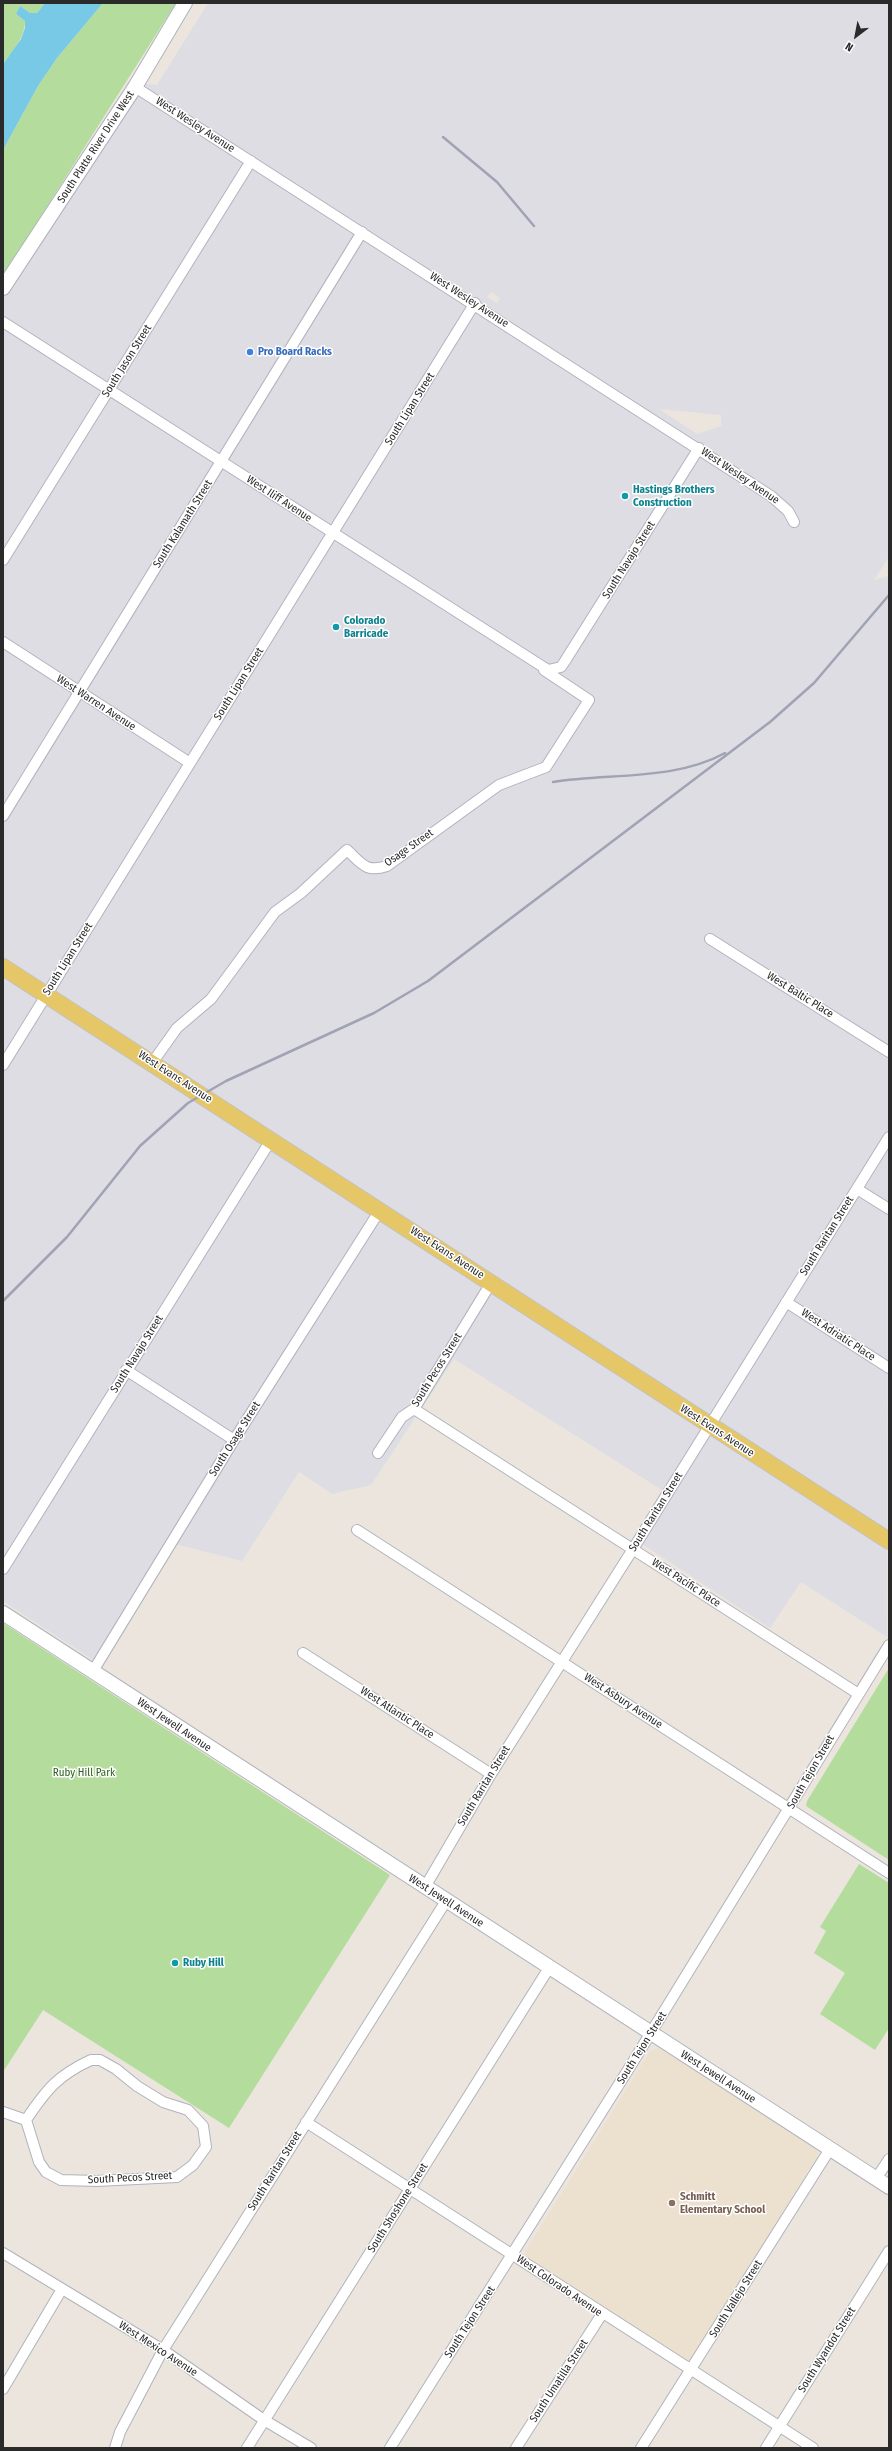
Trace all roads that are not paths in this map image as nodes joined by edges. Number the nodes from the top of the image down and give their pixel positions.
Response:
1 (185, 3) edge
2 (135, 86) junction
3 (251, 161) junction
4 (362, 232) junction
5 (3, 288) edge
6 (475, 303) junction
7 (3, 322) edge
8 (109, 390) junction
9 (699, 448) junction
10 (221, 462) junction
11 (794, 522) dead end
12 (333, 534) junction
13 (3, 560) edge
14 (3, 642) edge
15 (543, 669) junction
16 (556, 670) joint
17 (80, 692) junction
18 (190, 763) junction
19 (3, 816) edge
20 (710, 939) dead end
21 (3, 967) edge
22 (46, 994) junction
23 (889, 1052) edge
24 (152, 1063) junction
25 (3, 1065) edge
26 (889, 1137) edge
27 (271, 1140) junction
28 (858, 1188) junction
29 (889, 1209) edge
30 (380, 1210) junction
31 (491, 1283) junction
32 (786, 1302) junction
33 (889, 1368) edge
34 (126, 1370) junction
35 (414, 1409) junction
36 (709, 1426) junction
37 (234, 1440) junction
38 (378, 1454) dead end
39 (358, 1530) dead end
40 (889, 1542) edge
41 (633, 1549) junction
42 (3, 1569) edge
43 (3, 1613) edge
44 (889, 1645) edge
45 (303, 1653) dead end
46 (562, 1662) junction
47 (93, 1671) junction
48 (858, 1693) junction
49 (491, 1774) junction
50 (790, 1809) junction
51 (889, 1873) edge
52 (425, 1887) junction
53 (446, 1901) junction
54 (549, 1968) junction
55 (651, 2034) junction
56 (3, 2112) edge
57 (26, 2120) junction
58 (306, 2122) junction
59 (830, 2149) junction
60 (889, 2159) edge
61 (876, 2179) junction
62 (889, 2187) edge
63 (411, 2188) junction
64 (889, 2251) edge
65 (3, 2252) edge
66 (513, 2255) junction
67 (62, 2289) junction
68 (602, 2314) junction
69 (163, 2350) junction
70 (691, 2370) junction
71 (3, 2389) edge
72 (264, 2420) junction
73 (780, 2425) junction
74 (116, 2448) edge
75 (247, 2448) edge
76 (311, 2448) edge
77 (390, 2448) edge
78 (516, 2448) edge
79 (641, 2448) edge
80 (766, 2448) edge
81 (813, 2448) edge

1 - 2 street, South Platte River Drive West
2 - 3 street, West Wesley Avenue
2 - 5 street, South Platte River Drive West
3 - 4 street, West Wesley Avenue
3 - 8 street, South Jason Street
4 - 6 street, West Wesley Avenue
4 - 10 street, South Kalamath Street
6 - 9 street, West Wesley Avenue
6 - 12 street, South Lipan Street
7 - 8 street, West Iliff Avenue
8 - 10 street, West Iliff Avenue
8 - 13 street, South Jason Street
9 - 11 street, West Wesley Avenue
9 - 16 street, South Navajo Street
10 - 12 street, West Iliff Avenue
10 - 17 street, South Kalamath Street
12 - 15 street, West Iliff Avenue
12 - 18 street, South Lipan Street
14 - 17 street, West Warren Avenue
15 - 16 street, West Iliff Avenue
15 - 24 street, Osage Street
17 - 18 street, West Warren Avenue
17 - 19 street, South Kalamath Street
18 - 22 street, South Lipan Street
20 - 23 street, West Baltic Place
21 - 22 main road, West Evans Avenue
22 - 24 main road, West Evans Avenue
22 - 25 street, South Lipan Street
24 - 27 main road, West Evans Avenue
26 - 28 street, South Raritan Street
27 - 30 main road, West Evans Avenue
27 - 34 street, South Navajo Street
28 - 29 street
28 - 32 street, South Raritan Street
30 - 31 main road, West Evans Avenue
30 - 37 street, South Osage Street
31 - 35 street, South Pecos Street
31 - 36 main road, West Evans Avenue
32 - 33 street, West Adriatic Place
32 - 36 street, South Raritan Street
34 - 37 street
34 - 42 street, South Navajo Street
35 - 38 street, South Pecos Street
35 - 41 street, West Pacific Place
36 - 40 main road, West Evans Avenue
36 - 41 street, South Raritan Street
37 - 47 street, South Osage Street
39 - 46 street, West Asbury Avenue
41 - 46 street, South Raritan Street
41 - 48 street, West Pacific Place
43 - 47 street, West Jewell Avenue
44 - 48 street, South Tejon Street
45 - 49 street, West Atlantic Place
46 - 49 street, South Raritan Street
46 - 50 street, West Asbury Avenue
47 - 52 street, West Jewell Avenue
48 - 50 street, South Tejon Street
49 - 52 street, South Raritan Street
50 - 51 street, West Asbury Avenue
50 - 55 street, South Tejon Street
52 - 53 street, West Jewell Avenue
53 - 54 street, West Jewell Avenue
53 - 58 street, South Raritan Street
54 - 55 street, West Jewell Avenue
54 - 63 street, South Shoshone Street
55 - 59 street, West Jewell Avenue
55 - 66 street, South Tejon Street
56 - 57 street
57 - 57 street, South Pecos Street
58 - 63 street, West Colorado Avenue
58 - 69 street, South Raritan Street
59 - 61 street, West Jewell Avenue
59 - 70 street, South Vallejo Street
60 - 61 street
61 - 62 street, West Jewell Avenue
63 - 66 street, West Colorado Avenue
63 - 72 street, South Shoshone Street
64 - 73 street, South Wyandot Street
65 - 67 street, West Mexico Avenue
66 - 68 street, West Colorado Avenue
66 - 77 street, South Tejon Street
67 - 69 street, West Mexico Avenue
67 - 71 street
68 - 70 street, West Colorado Avenue
68 - 78 street, South Umatilla Street
69 - 72 street, West Mexico Avenue
69 - 74 street, South Raritan Street
70 - 73 street, West Colorado Avenue
70 - 79 street, South Vallejo Street
72 - 75 street, South Shoshone Street
72 - 76 street, West Mexico Avenue
73 - 80 street, South Wyandot Street
73 - 81 street, West Colorado Avenue

